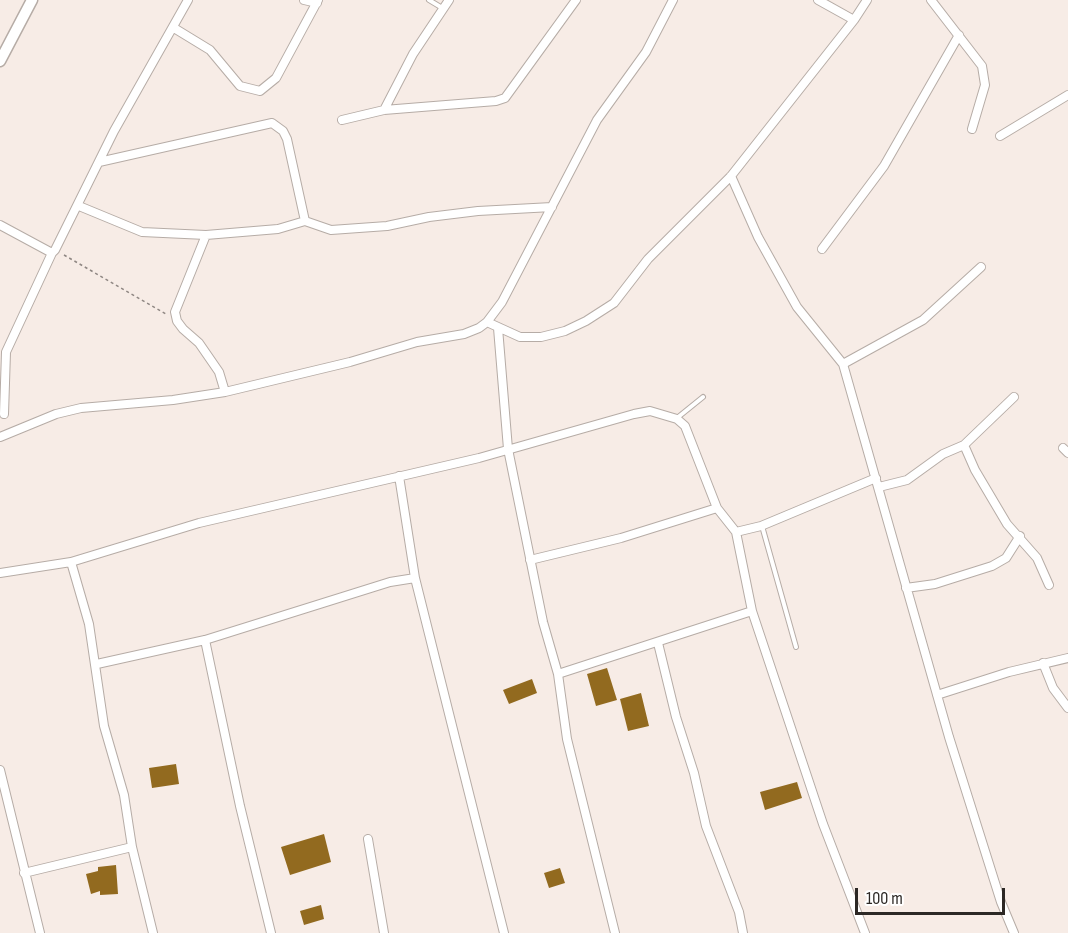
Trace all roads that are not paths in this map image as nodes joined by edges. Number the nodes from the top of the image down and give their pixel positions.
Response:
1 (32, 0) edge
2 (188, 0) edge
3 (304, 0) edge
4 (429, 0) edge
5 (449, 0) edge
6 (576, 0) edge
7 (673, 0) edge
8 (818, 0) edge
9 (867, 0) edge
10 (931, 0) edge
11 (317, 1) edge
12 (444, 9) junction
13 (854, 20) junction
14 (174, 28) junction
15 (959, 35) junction
16 (0, 61) edge
17 (1068, 95) edge
18 (384, 110) junction
19 (342, 120) dead end
20 (972, 129) dead end
21 (1000, 136) dead end
22 (99, 162) junction
23 (731, 176) junction
24 (79, 206) junction
25 (552, 207) junction
26 (305, 221) junction
27 (0, 225) edge
28 (206, 235) junction
29 (822, 249) dead end
30 (53, 252) junction
31 (981, 267) dead end
32 (487, 322) junction
33 (498, 328) junction
34 (843, 364) junction
35 (225, 392) junction
36 (703, 397) dead end
37 (1014, 397) dead end
38 (4, 414) dead end
39 (677, 418) junction
40 (0, 436) edge
41 (964, 445) junction
42 (508, 449) junction
43 (399, 476) junction
44 (878, 483) junction
45 (717, 508) junction
46 (761, 526) junction
47 (736, 532) junction
48 (1020, 536) junction
49 (530, 560) junction
50 (71, 562) junction
51 (0, 573) edge
52 (415, 578) junction
53 (1049, 585) dead end
54 (906, 588) junction
55 (752, 611) junction
56 (205, 640) junction
57 (658, 643) junction
58 (796, 647) dead end
59 (1068, 658) edge
60 (1043, 663) junction
61 (97, 664) junction
62 (558, 674) junction
63 (937, 695) junction
64 (1068, 708) edge
65 (0, 770) edge
66 (368, 839) dead end
67 (132, 847) junction
68 (24, 873) junction
69 (40, 933) edge
70 (153, 933) edge
71 (271, 933) edge
72 (384, 933) edge
73 (504, 933) edge
74 (615, 933) edge
75 (743, 933) edge
76 (865, 933) edge
77 (1014, 933) edge

1 - 16 street
2 - 14 street
3 - 11 street
4 - 12 lane
5 - 12 street
6 - 18 street
7 - 25 street
8 - 13 street
9 - 13 street
10 - 15 street
11 - 14 street
12 - 18 street
13 - 23 street
14 - 22 street
15 - 20 street
15 - 29 street
17 - 21 street
18 - 19 street
22 - 24 street
22 - 26 street
23 - 33 street
23 - 34 street
24 - 28 street
24 - 30 street
25 - 26 street
25 - 32 street
26 - 28 street
27 - 30 street
28 - 35 street
30 - 38 street
31 - 34 street
32 - 33 street
32 - 35 street
33 - 42 street
34 - 44 street
35 - 40 street
36 - 39 lane
37 - 41 street
39 - 42 street
39 - 45 street
41 - 44 street
41 - 48 street
42 - 43 street
42 - 49 street
43 - 50 street
43 - 52 street
44 - 46 street
44 - 54 street
45 - 47 street
45 - 49 street
46 - 47 street
46 - 58 lane
47 - 55 street
48 - 53 street
48 - 54 street
49 - 62 street
50 - 51 street
50 - 61 street
52 - 56 street
52 - 73 street
54 - 63 street
55 - 57 street
55 - 76 street
56 - 61 street
56 - 71 street
57 - 62 street
57 - 75 street
59 - 60 street
60 - 63 street
60 - 64 street
61 - 67 street
62 - 74 street
63 - 77 street
65 - 68 street
66 - 72 street
67 - 68 street
67 - 70 street
68 - 69 street

